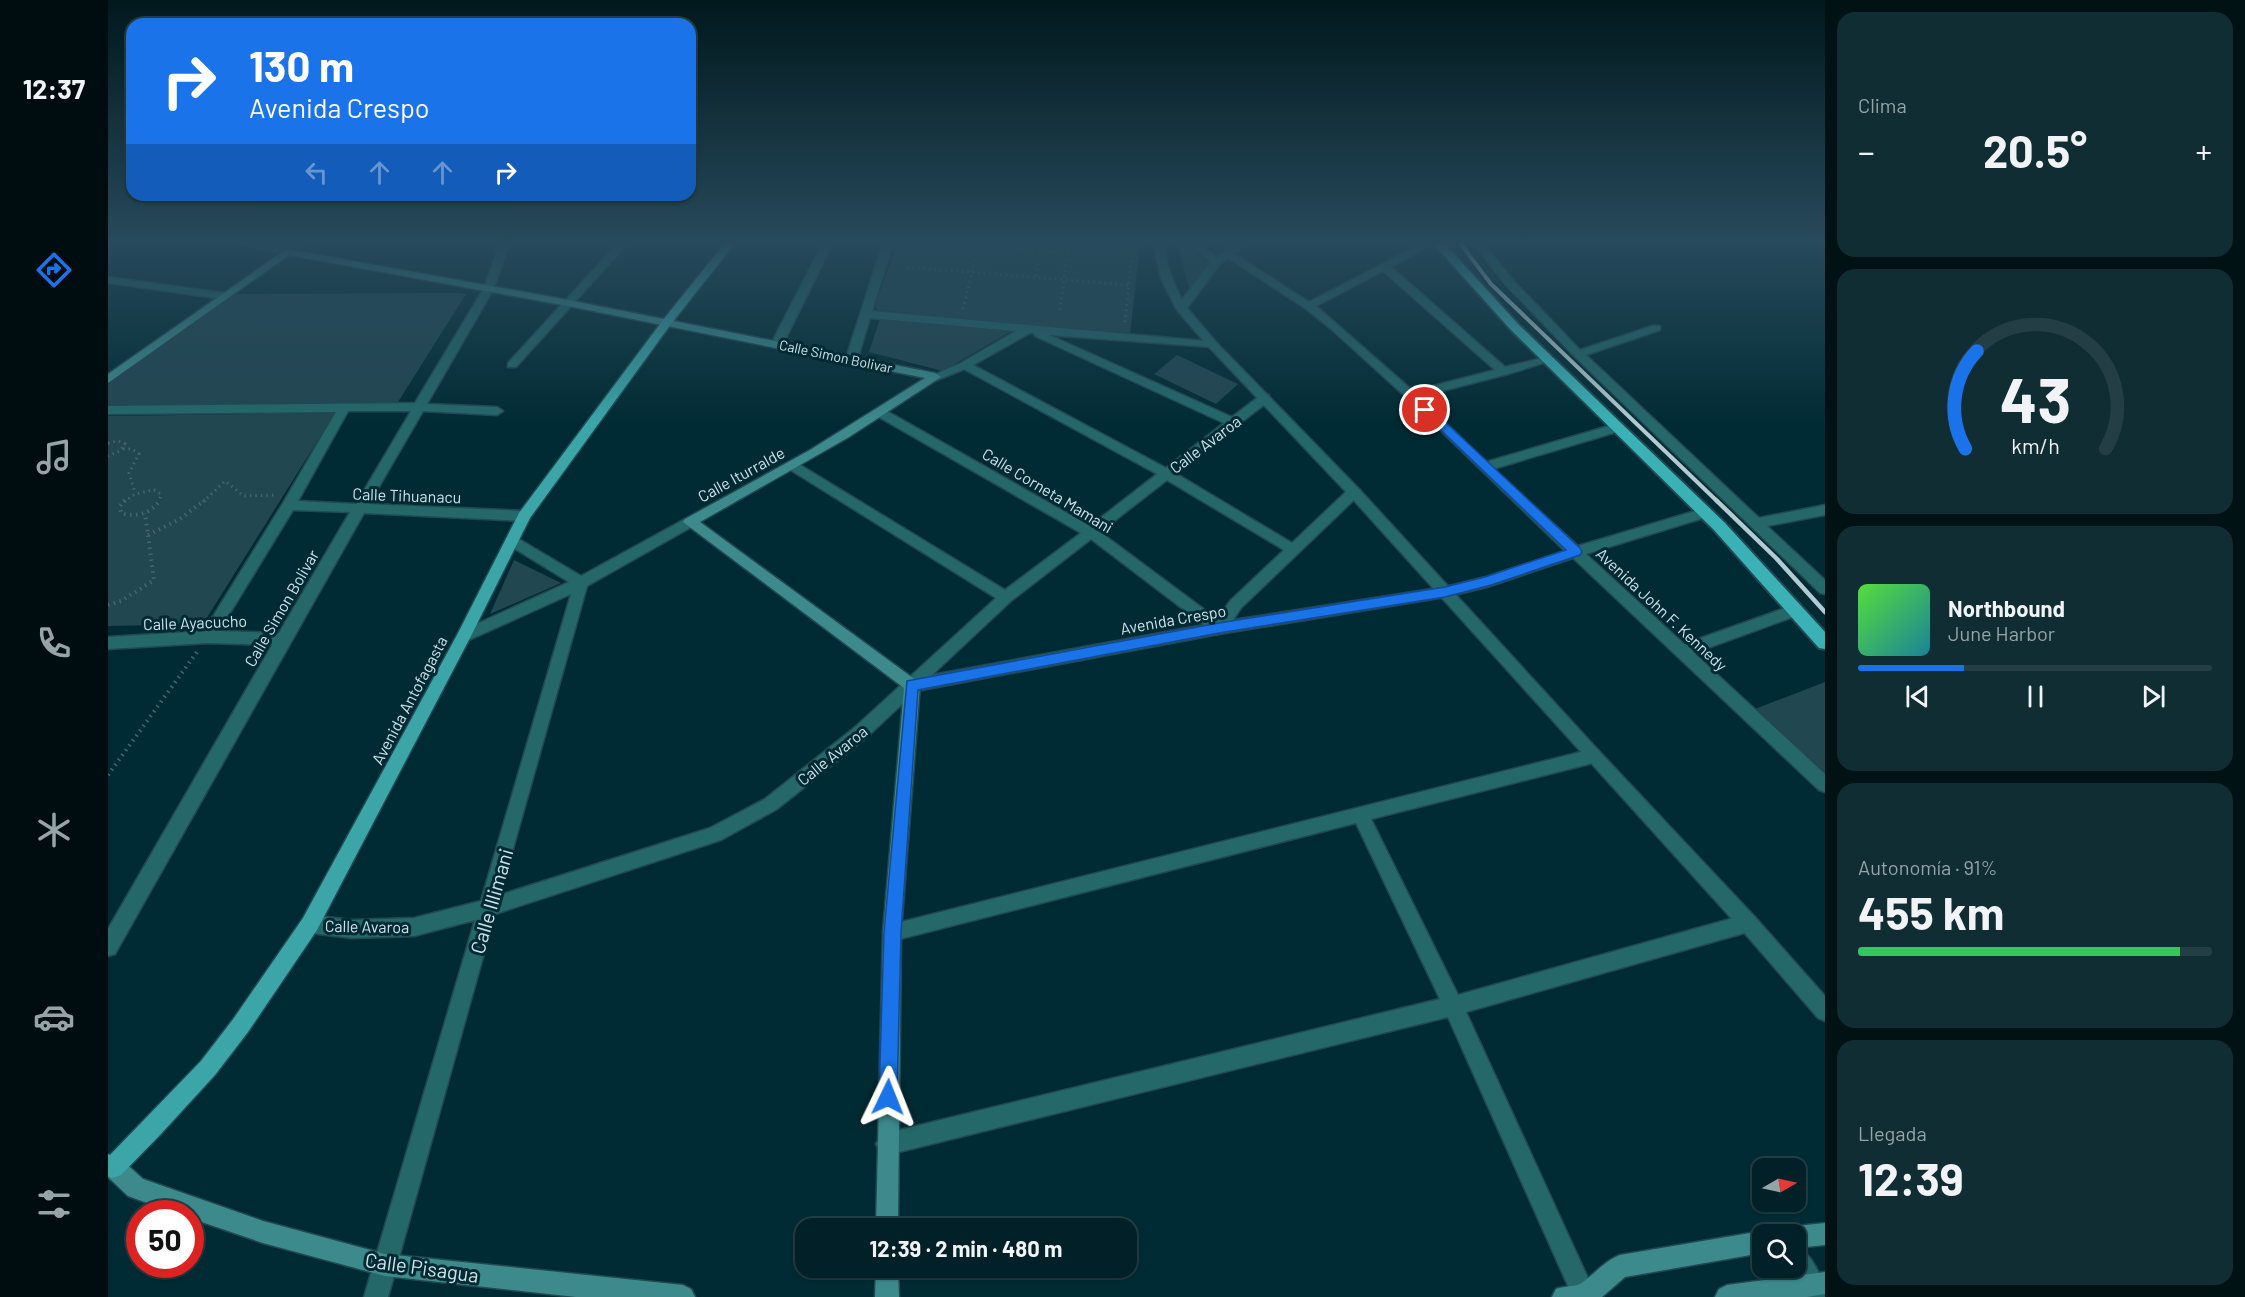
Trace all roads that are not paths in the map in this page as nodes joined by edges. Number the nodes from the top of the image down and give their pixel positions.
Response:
1 (568, 303) edge
2 (213, 304) edge
3 (480, 304) edge
4 (571, 304) edge
5 (682, 304) edge
6 (797, 304) edge
7 (868, 304) edge
8 (1179, 304) edge
9 (1185, 304) edge
10 (1304, 304) edge
11 (1314, 304) edge
12 (1426, 304) edge
13 (1492, 304) edge
14 (1530, 304) edge
15 (1309, 306) junction
16 (1181, 308) junction
17 (865, 314) junction
18 (667, 322) junction
19 (1656, 328) dead end
20 (1028, 329) junction
21 (777, 344) junction
22 (1212, 344) junction
23 (1578, 354) junction
24 (852, 358) junction
25 (1547, 360) junction
26 (512, 365) dead end
27 (964, 365) junction
28 (1504, 372) junction
29 (935, 377) junction
30 (108, 379) edge
31 (1411, 395) junction
32 (1265, 398) junction
33 (418, 407) junction
34 (344, 408) junction
35 (108, 410) edge
36 (497, 411) dead end
37 (881, 413) junction
38 (1234, 423) junction
39 (1616, 428) junction
40 (793, 466) junction
41 (1484, 467) junction
42 (1167, 474) junction
43 (1354, 492) junction
44 (292, 500) junction
45 (360, 510) junction
46 (1825, 510) edge
47 (1705, 513) junction
48 (524, 516) junction
49 (690, 522) junction
50 (1758, 523) junction
51 (1092, 533) junction
52 (512, 541) junction
53 (1294, 550) junction
54 (1576, 552) junction
55 (581, 583) junction
56 (1825, 589) edge
57 (1445, 592) junction
58 (1006, 597) junction
59 (1796, 610) junction
60 (1219, 628) junction
61 (464, 636) junction
62 (208, 637) junction
63 (283, 639) junction
64 (108, 644) edge
65 (1825, 644) edge
66 (1683, 651) junction
67 (912, 685) junction
68 (1593, 756) junction
69 (1825, 785) edge
70 (1360, 814) junction
71 (490, 907) junction
72 (1748, 923) junction
73 (310, 924) junction
74 (892, 932) junction
75 (108, 947) edge
76 (1453, 1006) junction
77 (1825, 1011) edge
78 (887, 1144) junction
79 (110, 1168) edge
80 (887, 1218) edge
81 (1825, 1234) edge
82 (1806, 1236) edge
83 (1752, 1244) edge
84 (385, 1265) junction
85 (1806, 1271) edge
86 (887, 1278) edge
87 (1818, 1288) edge
88 (1579, 1296) edge
89 (376, 1297) edge
90 (683, 1297) edge
91 (887, 1297) edge
92 (1727, 1297) edge

1 - 26 street
2 - 30 main road
3 - 33 street, Calle Simon Bolivar
4 - 18 main road, Calle Simon Bolivar
5 - 18 main road, Avenida Antofagasta
6 - 21 street
7 - 17 street
8 - 16 street
9 - 16 street
10 - 15 street, Avenida John F. Kennedy
11 - 15 street
12 - 28 street
13 - 25 highway
14 - 23 street
15 - 31 street, Avenida John F. Kennedy
16 - 22 street
17 - 20 street
17 - 24 street
18 - 21 main road, Calle Simon Bolivar
18 - 48 main road, Avenida Antofagasta
19 - 23 street
20 - 22 street
20 - 27 street, Calle Iturralde
20 - 38 street
21 - 24 main road, Calle Simon Bolivar
22 - 32 street
23 - 50 street
24 - 29 main road, Calle Simon Bolivar
25 - 28 street
25 - 39 highway
27 - 29 street, Calle Iturralde
27 - 42 street
28 - 31 street
29 - 37 main road, Calle Iturralde
31 - 41 street, Avenida John F. Kennedy
32 - 38 street, Calle Avaroa
32 - 43 street
33 - 34 street
33 - 36 street
33 - 45 street, Calle Simon Bolivar
34 - 35 street
34 - 44 street
37 - 40 main road, Calle Iturralde
37 - 51 street, Calle Corneta Mamani
38 - 42 street, Calle Avaroa
39 - 41 street
39 - 47 highway
40 - 49 main road, Calle Iturralde
40 - 58 street
41 - 54 street, Avenida John F. Kennedy
42 - 51 street, Calle Avaroa
42 - 53 street
43 - 53 street
43 - 57 street
44 - 45 street, Calle Tihuanacu
44 - 62 street
45 - 48 street, Calle Tihuanacu
45 - 63 street, Calle Simon Bolivar
46 - 50 street
47 - 54 street, Avenida Crespo
47 - 59 highway
48 - 52 main road, Avenida Antofagasta
49 - 55 street, Calle Iturralde
49 - 67 main road
50 - 56 street
51 - 58 street, Calle Avaroa
51 - 60 street, Calle Corneta Mamani
52 - 55 street
52 - 61 main road, Avenida Antofagasta
53 - 60 street
54 - 57 street, Avenida Crespo
54 - 66 street, Avenida John F. Kennedy
55 - 61 street, Calle Iturralde
55 - 71 street, Calle Illimani
57 - 60 street, Avenida Crespo
57 - 68 street
58 - 67 street, Calle Avaroa
59 - 65 highway
59 - 66 street
60 - 67 street, Avenida Crespo
61 - 73 main road, Avenida Antofagasta
62 - 63 street, Calle Ayacucho
62 - 64 street, Calle Ayacucho
63 - 75 street, Calle Simon Bolivar
66 - 69 street, Avenida John F. Kennedy
67 - 71 street, Calle Avaroa
67 - 74 main road
68 - 70 street
68 - 72 street
70 - 74 street
70 - 76 street
71 - 73 street, Calle Avaroa
71 - 84 street, Calle Illimani
72 - 76 street
72 - 77 street
73 - 79 main road, Avenida Antofagasta
74 - 78 main road
76 - 78 street
76 - 88 street
78 - 80 main road
79 - 84 main road, Calle Pisagua
81 - 82 main road
83 - 88 main road
84 - 89 street, Calle Illimani
84 - 90 main road, Calle Pisagua
85 - 87 street
86 - 91 main road
87 - 92 main road

